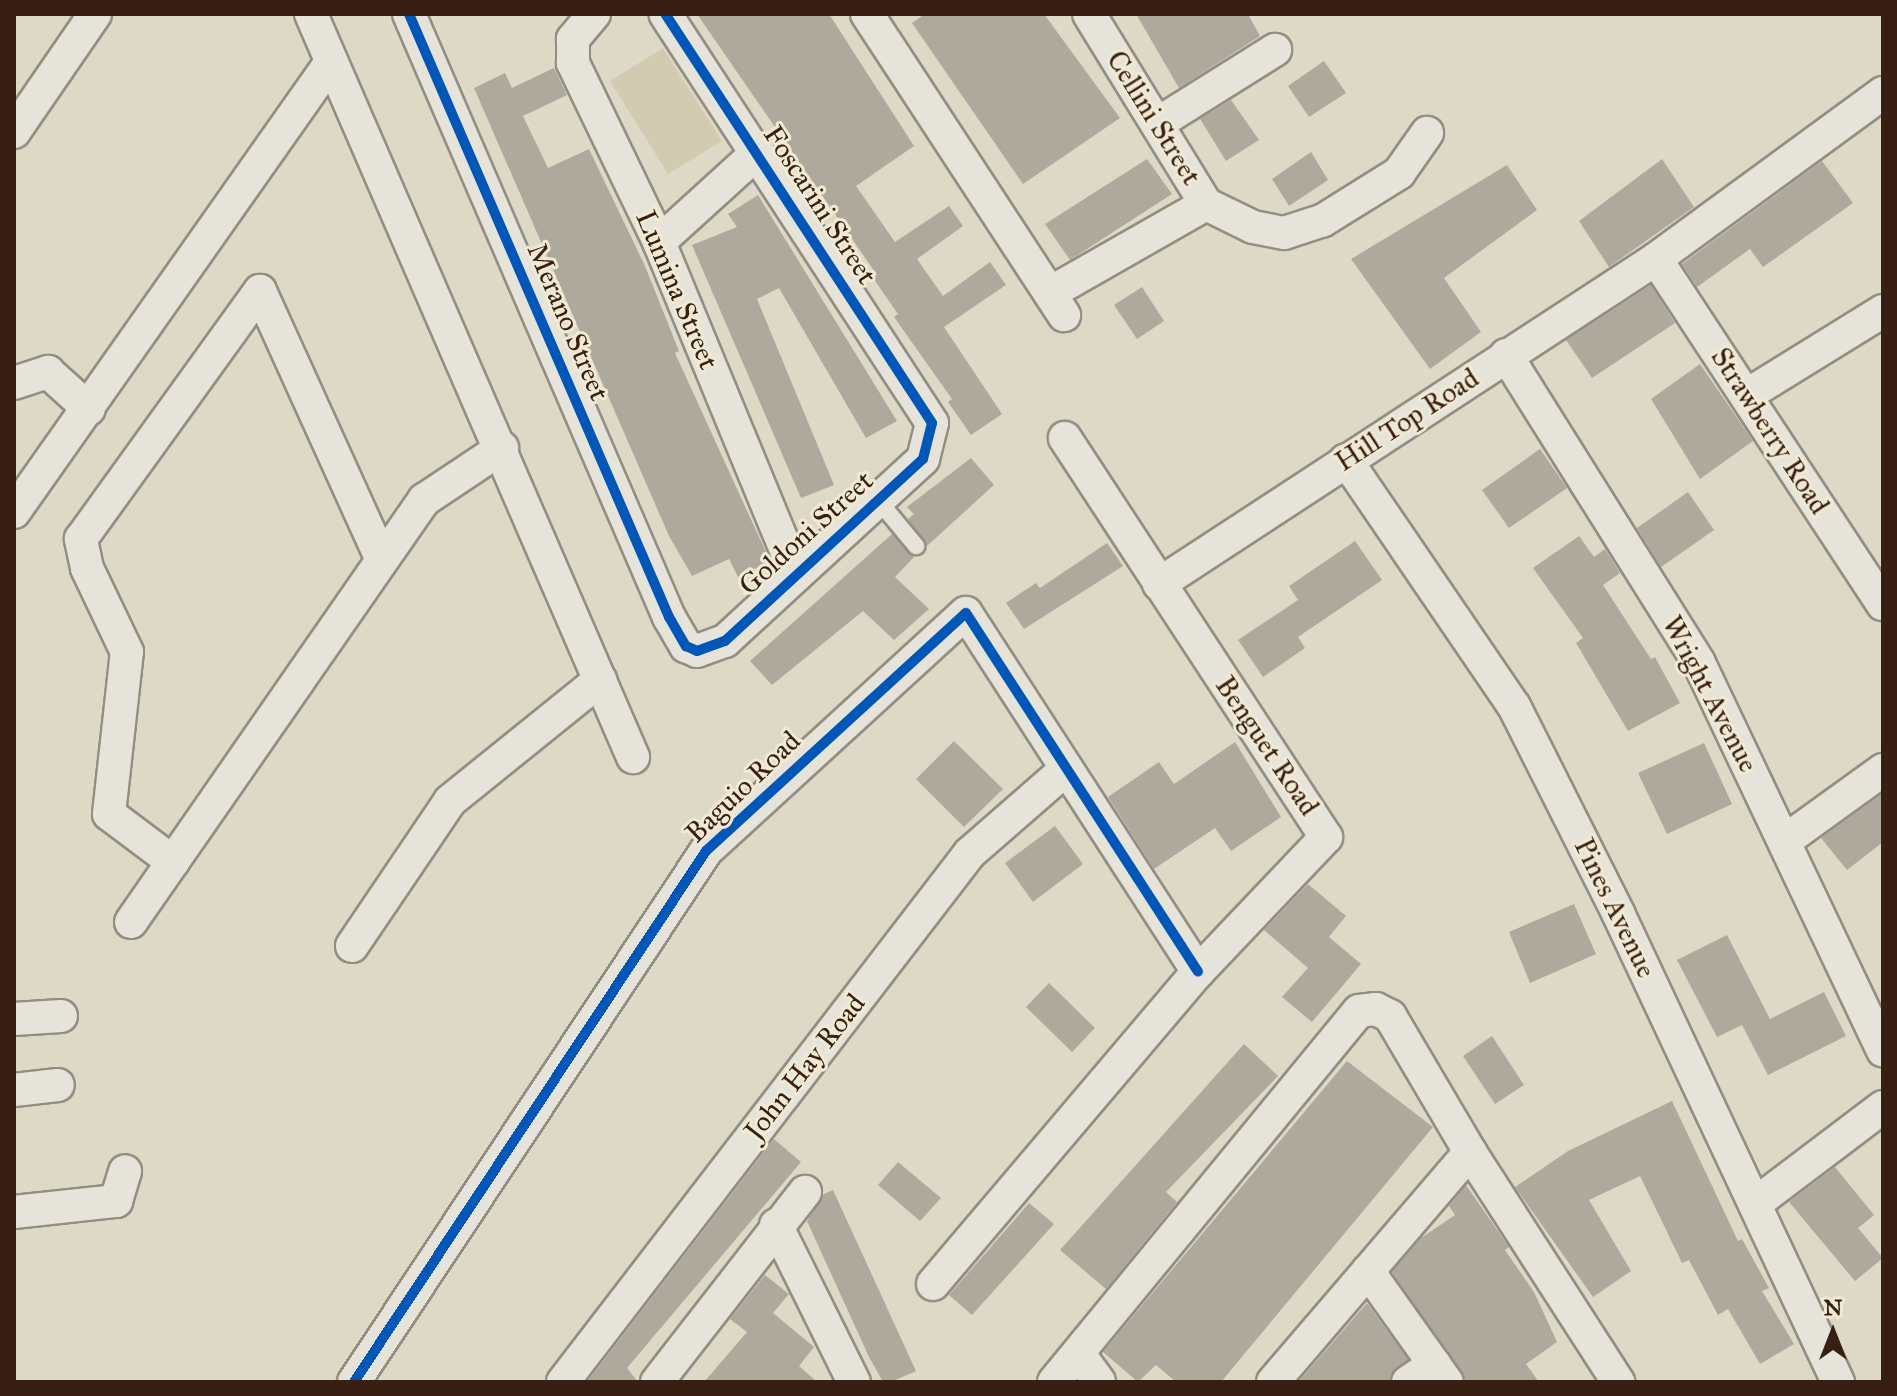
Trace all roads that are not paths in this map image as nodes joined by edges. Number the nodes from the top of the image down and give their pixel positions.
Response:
1 (95, 14) edge
2 (311, 14) edge
3 (409, 14) edge
4 (594, 14) edge
5 (665, 14) edge
6 (867, 14) edge
7 (1089, 14) edge
8 (1275, 50) dead end
9 (331, 62) junction
10 (1883, 93) edge
11 (1160, 122) junction
12 (14, 132) edge
13 (1427, 133) dead end
14 (758, 152) junction
15 (1206, 204) junction
16 (659, 242) junction
17 (1656, 259) junction
18 (1883, 311) edge
19 (1506, 355) junction
20 (14, 383) edge
21 (1747, 395) junction
22 (89, 409) junction
23 (932, 423) joint
24 (1065, 438) dead end
25 (502, 448) junction
26 (1346, 460) junction
27 (878, 500) junction
28 (14, 512) edge
29 (916, 546) dead end
30 (382, 560) junction
31 (796, 575) junction
32 (1159, 584) junction
33 (1883, 604) edge
34 (686, 646) joint
35 (600, 680) junction
36 (633, 757) dead end
37 (1065, 770) junction
38 (1883, 770) edge
39 (1786, 840) junction
40 (173, 862) junction
41 (131, 922) dead end
42 (352, 946) dead end
43 (1198, 972) junction
44 (61, 1016) dead end
45 (14, 1019) edge
46 (1883, 1050) edge
47 (58, 1085) dead end
48 (14, 1090) edge
49 (1883, 1107) edge
50 (1470, 1152) junction
51 (125, 1171) dead end
52 (805, 1192) dead end
53 (1756, 1203) junction
54 (14, 1212) edge
55 (776, 1225) junction
56 (1368, 1271) junction
57 (933, 1284) dead end
58 (1079, 1354) junction
59 (1441, 1373) edge
60 (354, 1382) edge
61 (563, 1382) edge
62 (657, 1382) edge
63 (854, 1382) edge
64 (1054, 1382) edge
65 (1099, 1382) edge
66 (1273, 1382) edge
67 (1408, 1382) edge
68 (1618, 1382) edge
69 (1838, 1382) edge

1 - 12 street
2 - 9 street
3 - 34 street, Merano Street
4 - 16 street, Lumina Street
5 - 14 street, Foscarini Street
6 - 15 street
7 - 11 street, Cellini Street
8 - 11 street
9 - 22 street
9 - 25 street
10 - 17 street, Hill Top Road
11 - 15 street, Cellini Street
13 - 15 street, Cellini Street
14 - 16 street
14 - 23 street, Foscarini Street
16 - 31 street, Lumina Street
17 - 19 street, Hill Top Road
17 - 21 street, Strawberry Road
18 - 21 street
19 - 26 street, Hill Top Road
19 - 39 street, Wright Avenue
20 - 22 street
21 - 33 street, Strawberry Road
22 - 28 street
23 - 27 street, Goldoni Street
24 - 32 street, Benguet Road
25 - 30 street
25 - 35 street
26 - 32 street, Hill Top Road
26 - 53 street, Pines Avenue
27 - 29 lane
27 - 31 street, Goldoni Street
30 - 40 street
30 - 40 street
31 - 34 street, Goldoni Street
32 - 43 street, Benguet Road
35 - 36 street
35 - 42 street
37 - 43 street, Baguio Road
37 - 60 street, Baguio Road
37 - 61 street, John Hay Road
38 - 39 street
39 - 46 street, Wright Avenue
40 - 41 street
43 - 57 street, Benguet Road
44 - 45 street
47 - 48 street
49 - 53 street
50 - 56 street
50 - 58 street
50 - 68 street
51 - 54 street
52 - 55 street
53 - 69 street, Pines Avenue
55 - 62 street
55 - 63 street
56 - 59 street
56 - 66 street
58 - 64 street
58 - 65 street
59 - 67 street

